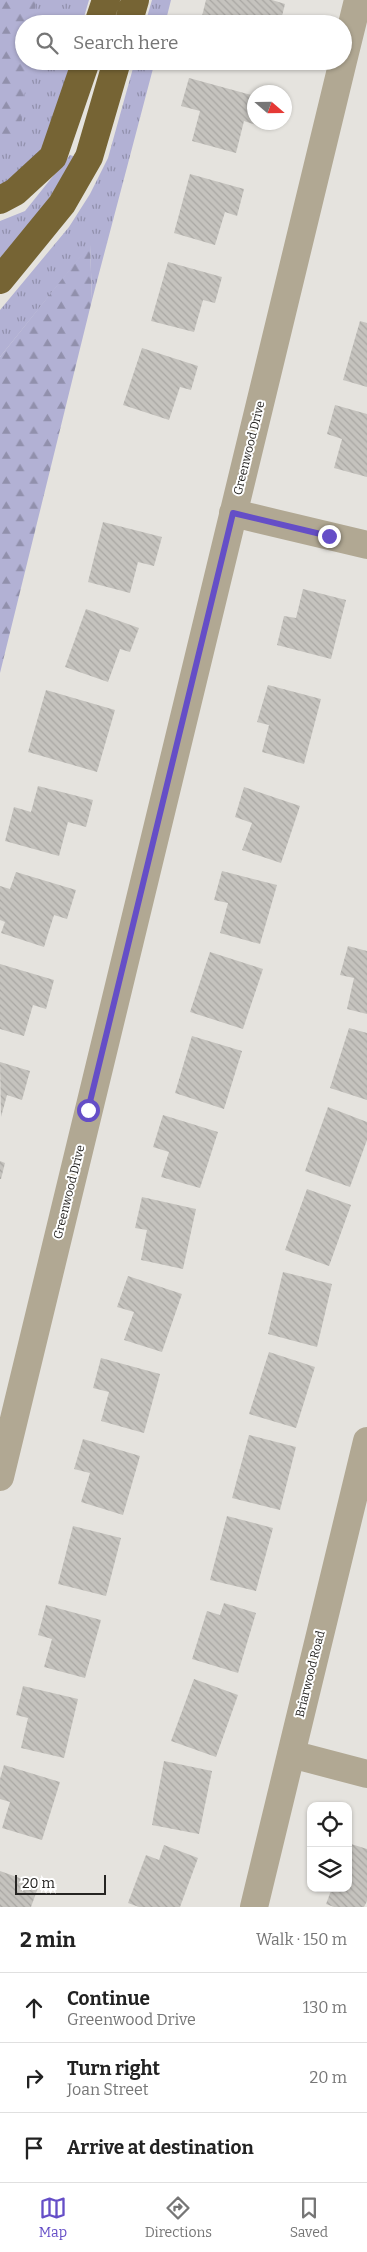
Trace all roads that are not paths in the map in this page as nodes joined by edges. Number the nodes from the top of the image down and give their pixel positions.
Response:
1 (106, 0) edge
2 (134, 0) edge
3 (358, 0) edge
4 (101, 15) edge
5 (130, 15) edge
6 (352, 24) edge
7 (83, 70) edge
8 (114, 70) edge
9 (341, 70) edge
10 (0, 200) edge
11 (0, 280) edge
12 (233, 513) junction
13 (367, 545) edge
14 (367, 1441) edge
15 (0, 1477) edge
16 (291, 1754) junction
17 (367, 1774) edge
18 (254, 1907) edge

1 - 4 highway
2 - 5 highway
3 - 6 street, Greenwood Drive
7 - 10 highway
8 - 11 highway
9 - 12 street, Greenwood Drive
12 - 13 street
12 - 15 street, Greenwood Drive
14 - 16 street, Briarwood Road
16 - 17 street
16 - 18 street, Briarwood Road

